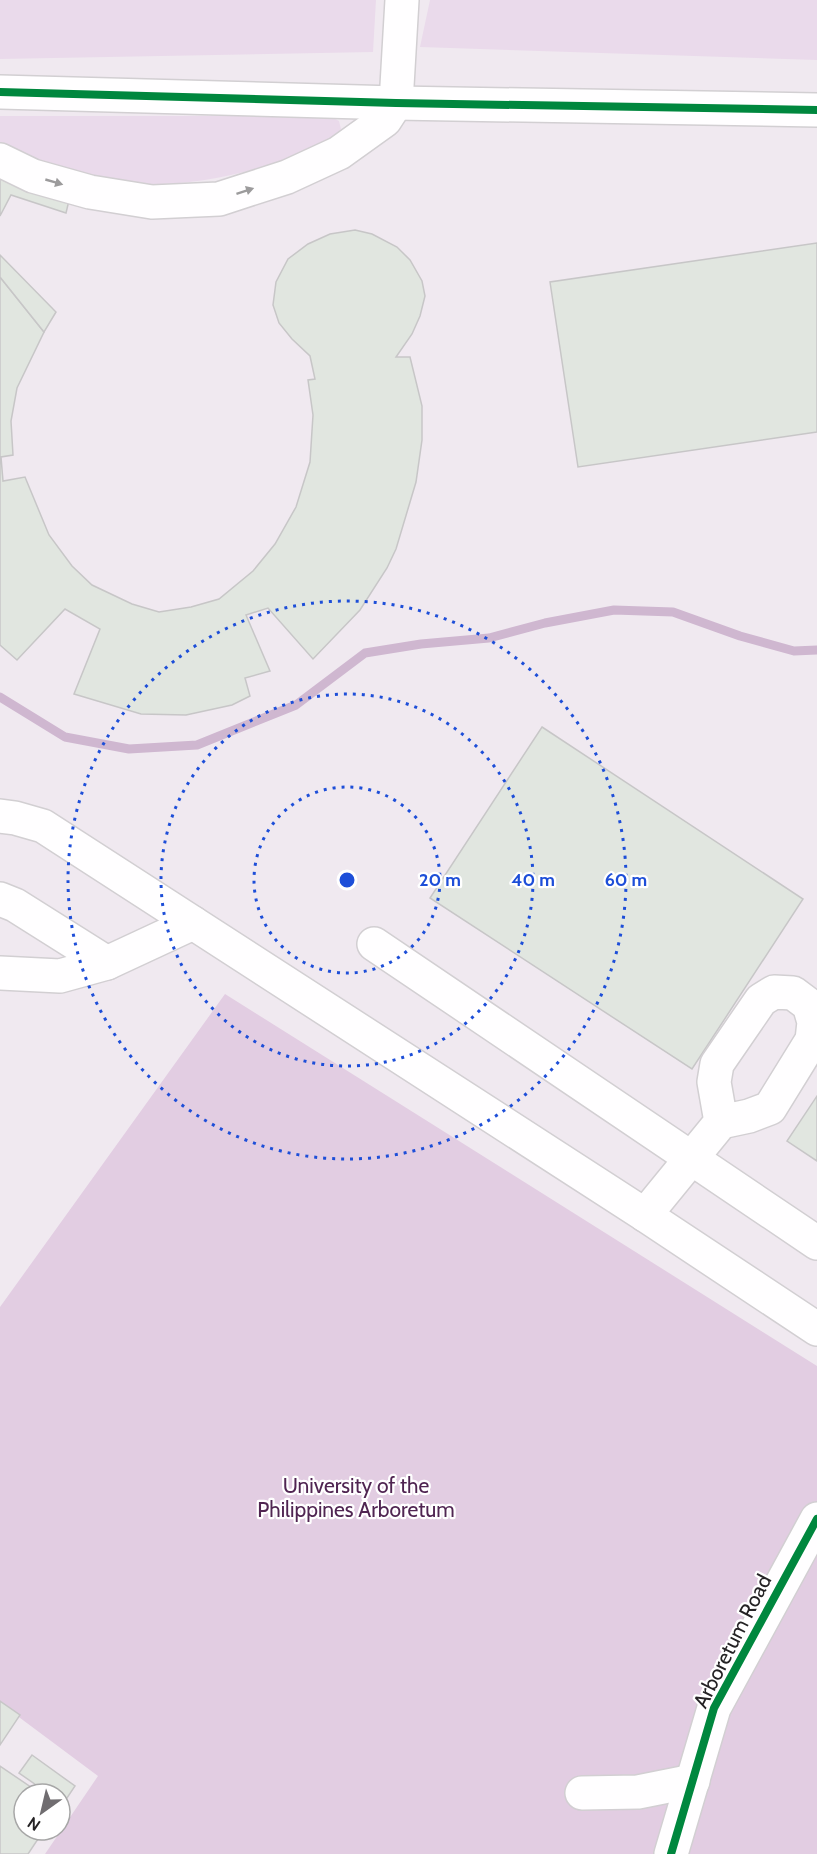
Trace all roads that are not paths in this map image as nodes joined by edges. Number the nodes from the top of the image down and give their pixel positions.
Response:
1 (402, 0) edge
2 (0, 92) edge
3 (396, 103) junction
4 (817, 110) edge
5 (0, 159) edge
6 (0, 816) edge
7 (0, 899) edge
8 (193, 922) junction
9 (374, 944) dead end
10 (107, 963) junction
11 (0, 972) edge
12 (721, 1122) dead end
13 (692, 1158) junction
14 (645, 1215) junction
15 (817, 1243) edge
16 (817, 1329) edge
17 (817, 1519) edge
18 (693, 1780) junction
19 (582, 1793) dead end
20 (671, 1854) edge

1 - 3 street
2 - 3 street
3 - 4 street
5 -> 3 street
6 - 8 street
7 - 10 street
8 - 10 street
8 - 14 street
9 - 13 street
10 - 11 street
12 - 13 street
13 - 14 street
13 - 15 street
14 - 16 street
17 - 18 street, Arboretum Road
18 - 19 street
18 - 20 street, Arboretum Road

